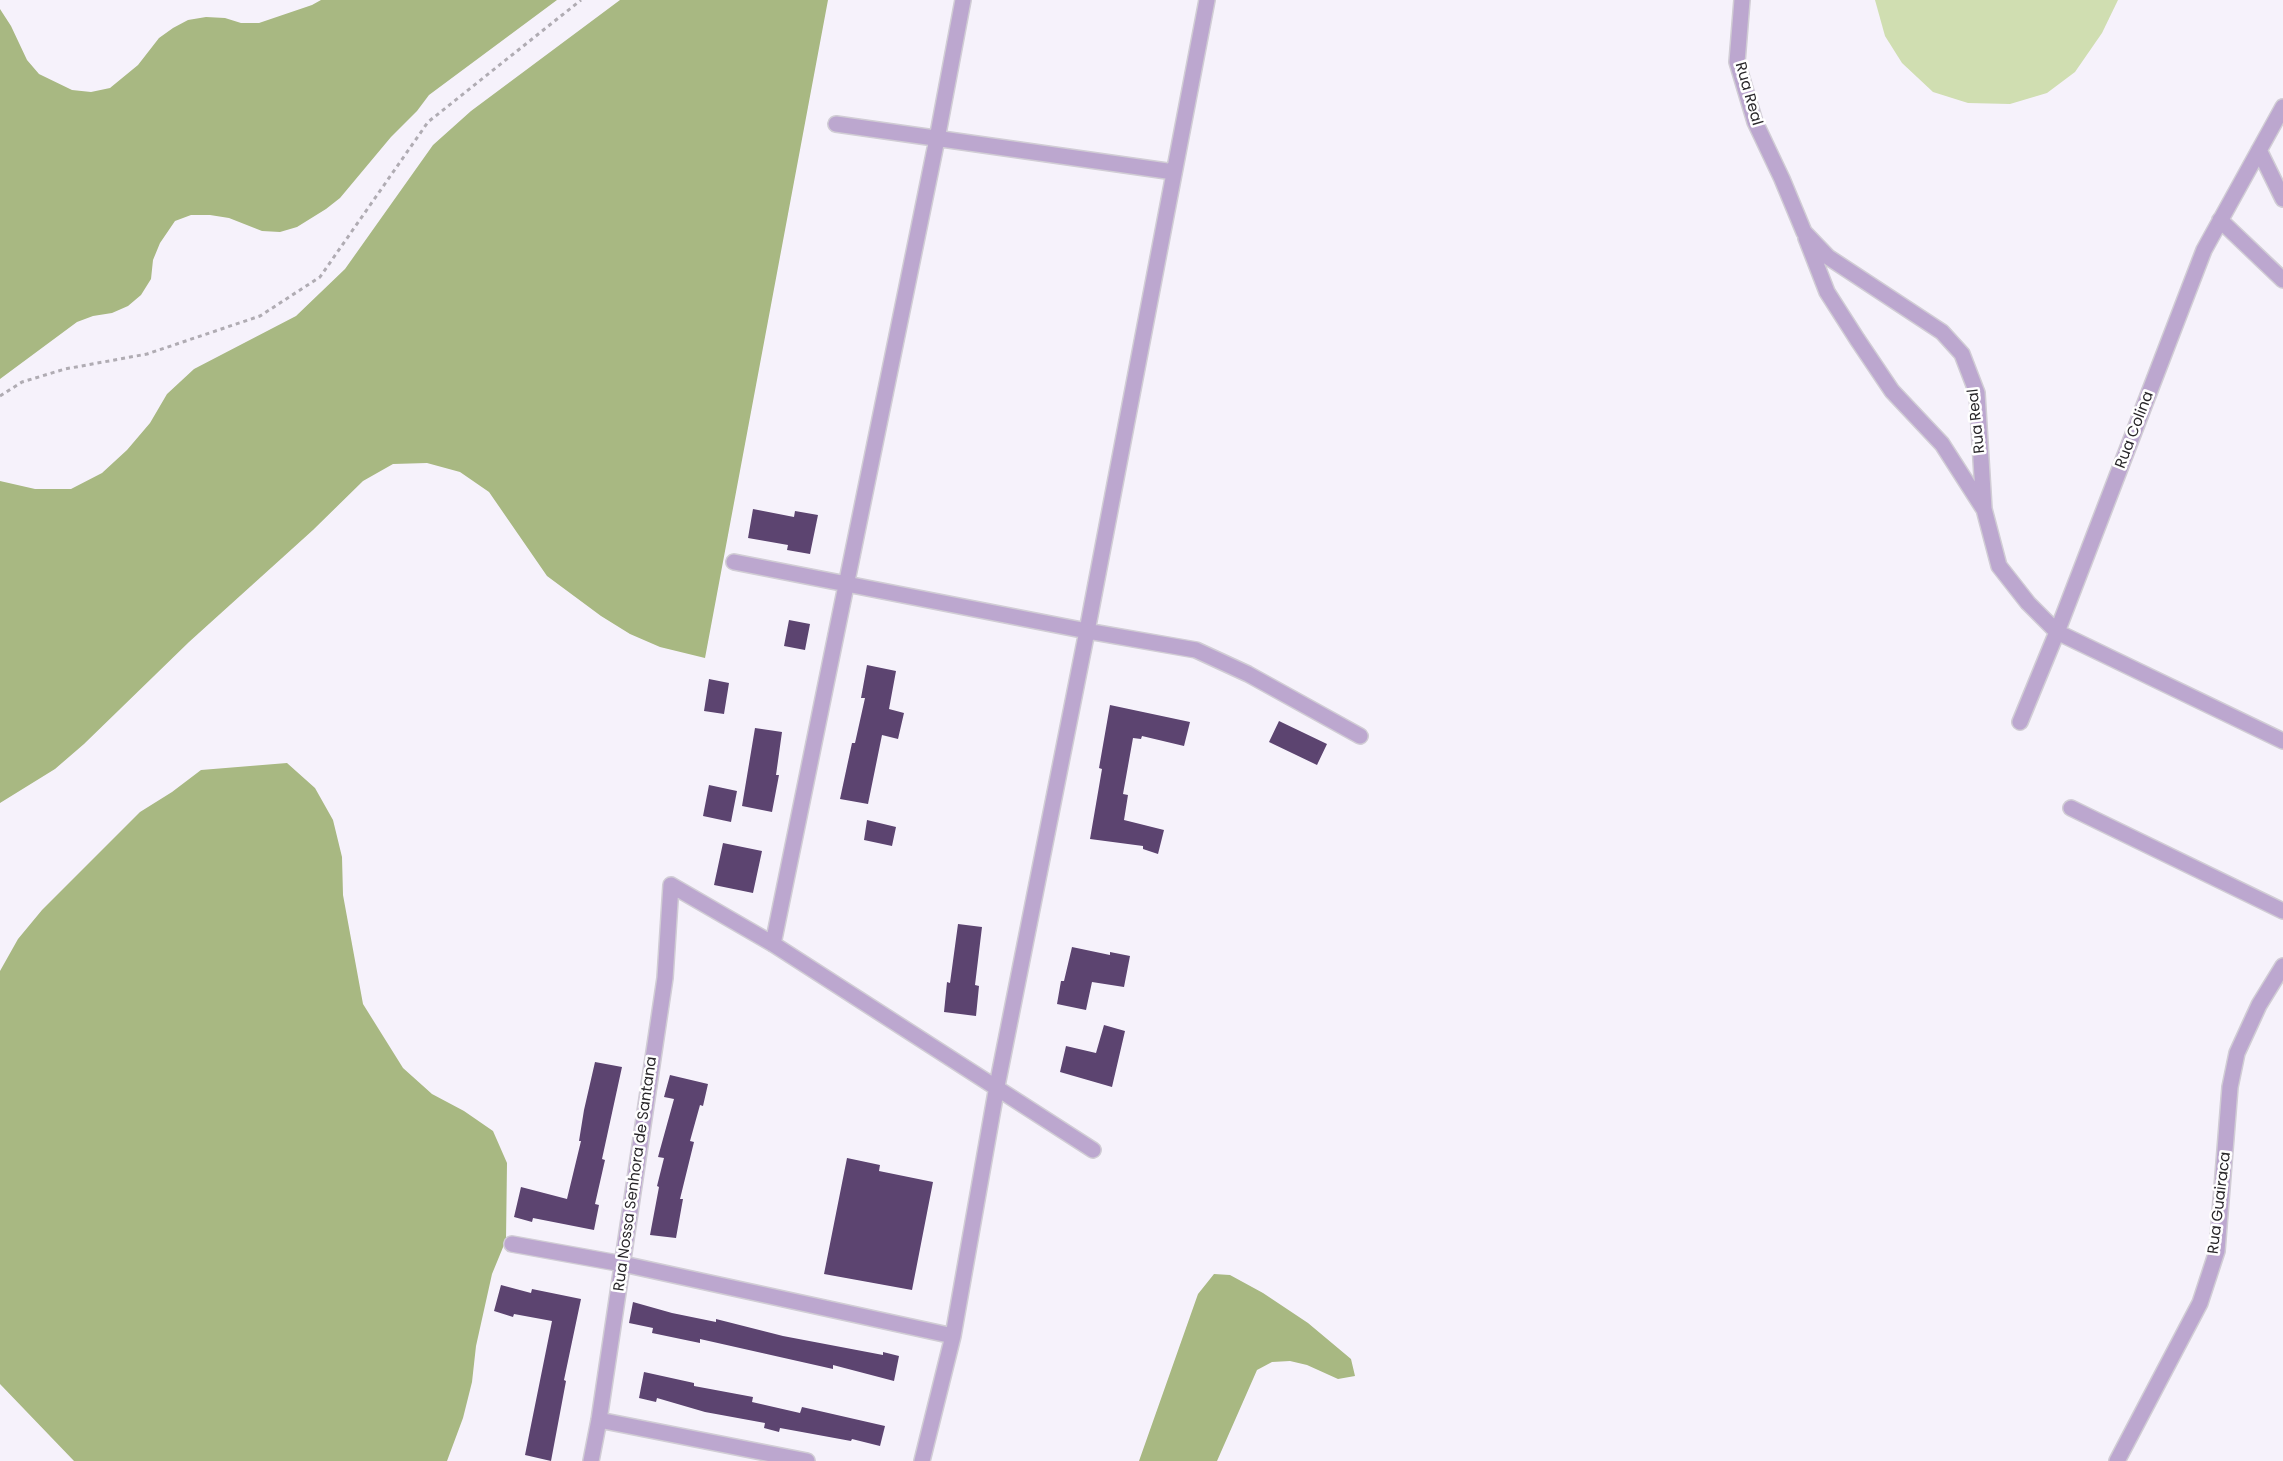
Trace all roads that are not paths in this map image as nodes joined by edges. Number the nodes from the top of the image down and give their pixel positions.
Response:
1 (963, 0) edge
2 (1207, 0) edge
3 (1742, 0) edge
4 (2283, 107) edge
5 (836, 124) dead end
6 (936, 139) junction
7 (2259, 150) junction
8 (1174, 172) junction
9 (2283, 199) edge
10 (2220, 220) junction
11 (1804, 232) junction
12 (2283, 280) edge
13 (1984, 509) junction
14 (734, 562) dead end
15 (846, 583) junction
16 (1087, 631) junction
17 (2057, 632) junction
18 (2020, 722) dead end
19 (1360, 736) dead end
20 (2283, 741) edge
21 (2071, 808) dead end
22 (2283, 911) edge
23 (773, 944) junction
24 (2283, 966) edge
25 (997, 1086) junction
26 (1093, 1150) dead end
27 (512, 1244) dead end
28 (623, 1264) junction
29 (953, 1336) junction
30 (600, 1420) junction
31 (591, 1461) edge
32 (808, 1461) edge
33 (922, 1461) edge
34 (2117, 1461) edge

1 - 6 street
2 - 8 street
3 - 11 street, Rua Real
4 - 7 street, Rua Colina
5 - 6 street
6 - 8 street
6 - 15 street
7 - 9 street
7 - 10 street, Rua Colina
8 - 16 street
10 - 12 street
10 - 17 street, Rua Colina
11 - 13 street
11 - 13 street, Rua Real
13 - 17 street, Rua Real
14 - 15 street
15 - 16 street
15 - 23 street
16 - 19 street
16 - 25 street
17 - 18 street, Rua Colina
17 - 20 street, Rua Real
21 - 22 street
23 - 25 street
23 - 28 street, Rua Nossa Senhora de Santana
24 - 34 street, Rua Guairaca
25 - 26 street
25 - 29 street
27 - 28 street
28 - 29 street
28 - 30 street, Rua Nossa Senhora de Santana
29 - 33 street
30 - 31 street, Rua Nossa Senhora de Santana
30 - 32 street

